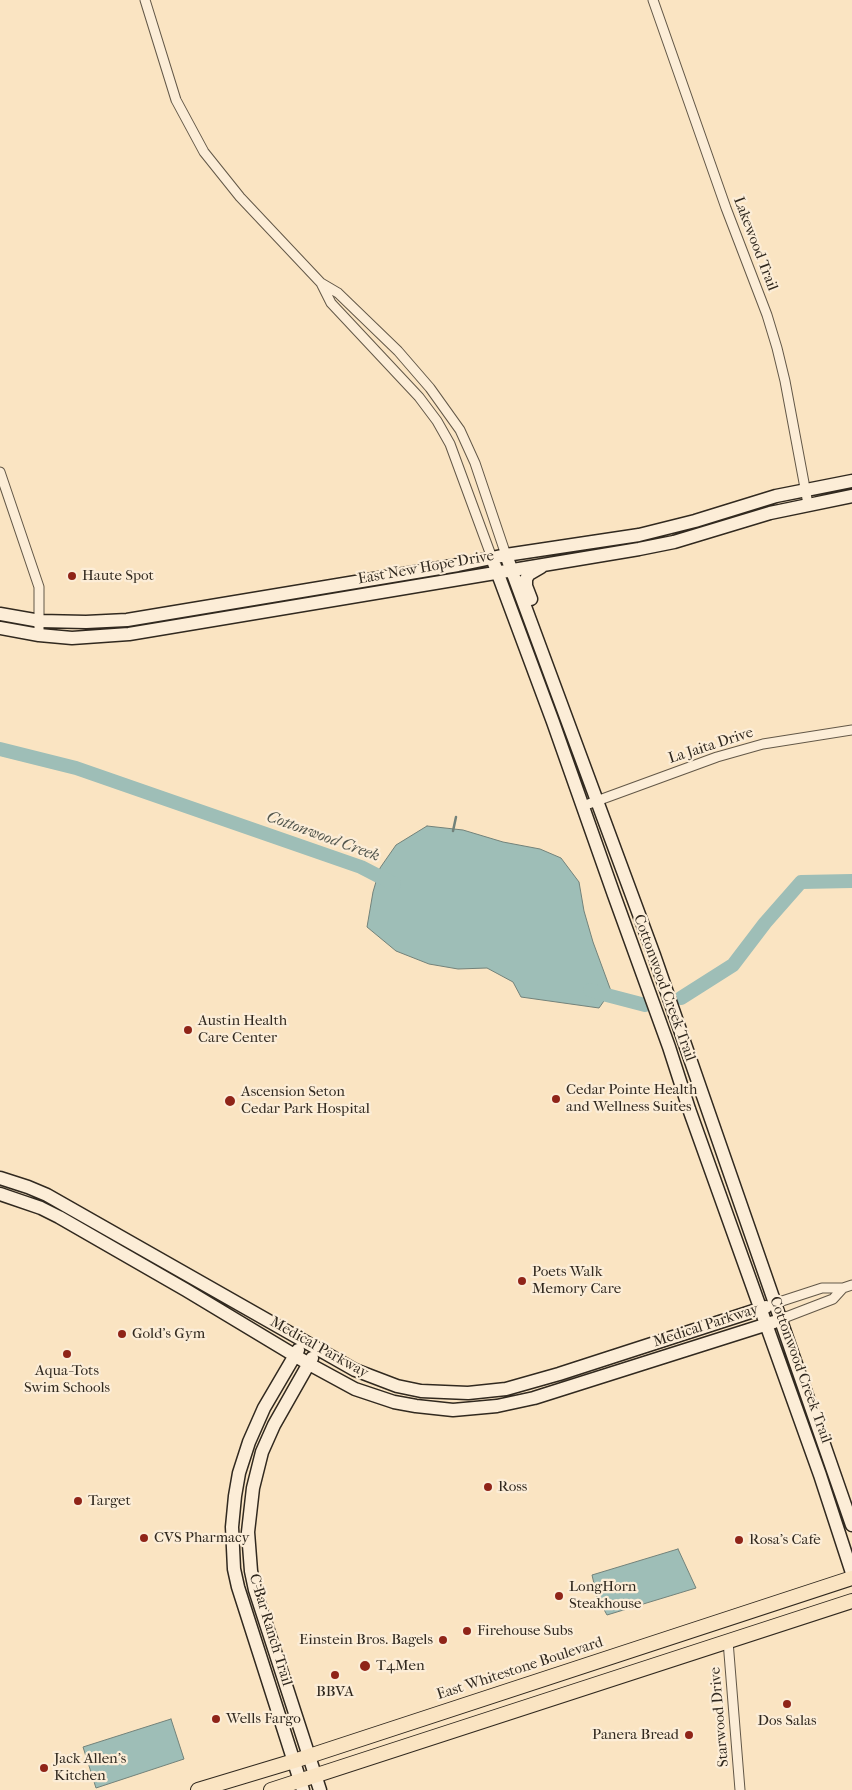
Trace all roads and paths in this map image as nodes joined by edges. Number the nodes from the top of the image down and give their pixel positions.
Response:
1 (146, 0) edge
2 (653, 0) edge
3 (321, 283) junction
4 (430, 388) junction
5 (419, 397) junction
6 (0, 472) edge
7 (852, 481) edge
8 (804, 490) junction
9 (852, 496) edge
10 (808, 504) junction
11 (506, 555) junction
12 (492, 558) junction
13 (542, 566) junction
14 (512, 570) junction
15 (497, 573) junction
16 (264, 596) junction
17 (261, 612) junction
18 (0, 614) edge
19 (40, 621) junction
20 (0, 628) edge
21 (40, 635) junction
22 (553, 685) junction
23 (852, 730) edge
24 (598, 801) junction
25 (584, 806) junction
26 (0, 1178) edge
27 (0, 1194) edge
28 (103, 1227) junction
29 (96, 1239) junction
30 (848, 1286) edge
31 (776, 1304) junction
32 (760, 1309) junction
33 (781, 1319) junction
34 (766, 1324) junction
35 (304, 1341) junction
36 (317, 1349) junction
37 (295, 1356) junction
38 (309, 1364) junction
39 (559, 1374) junction
40 (564, 1389) junction
41 (852, 1526) edge
42 (249, 1549) junction
43 (233, 1550) junction
44 (852, 1572) edge
45 (852, 1578) edge
46 (852, 1601) edge
47 (728, 1641) junction
48 (309, 1756) junction
49 (294, 1761) junction
50 (316, 1775) junction
51 (301, 1785) edge
52 (198, 1790) edge
53 (271, 1790) edge
54 (320, 1790) edge
55 (740, 1790) edge

1 - 3 street
2 - 8 street, Lakewood Trail
3 - 4 street
3 - 5 street
4 - 5 street
4 - 11 street
5 - 12 street
6 - 19 street
7 - 8 street, East New Hope Drive
8 - 10 street, Lakewood Trail
8 - 11 street, East New Hope Drive
9 - 10 street, East New Hope Drive
10 - 13 street, East New Hope Drive
11 - 12 street, East New Hope Drive
11 - 14 street, Cottonwood Creek Trail
12 - 15 street, Cottonwood Creek Trail
12 - 16 street, East New Hope Drive
13 - 14 street, East New Hope Drive
13 - 22 street
14 - 15 street, East New Hope Drive
14 - 22 street, Cottonwood Creek Trail
15 - 17 street, East New Hope Drive
15 - 25 street, Cottonwood Creek Trail
16 - 17 street
16 - 19 street, East New Hope Drive
17 - 21 street, East New Hope Drive
18 - 19 street, East New Hope Drive
19 - 21 street
20 - 21 street, East New Hope Drive
22 - 24 street, Cottonwood Creek Trail
23 - 24 street, La Jaita Drive
24 - 25 street, La Jaita Drive
24 - 31 street, Cottonwood Creek Trail
25 - 32 street, Cottonwood Creek Trail
26 - 28 street, Medical Parkway
27 - 29 street, Medical Parkway
28 - 29 street
28 - 35 street, Medical Parkway
29 - 37 street, Medical Parkway
30 - 31 street, Medical Parkway
30 - 33 street, Medical Parkway
31 - 32 street, Medical Parkway
31 - 33 street, Cottonwood Creek Trail
32 - 34 street, Cottonwood Creek Trail
32 - 39 street, Medical Parkway
33 - 34 street, Medical Parkway
33 - 41 street, Cottonwood Creek Trail
34 - 40 street, Medical Parkway
34 - 44 street, Cottonwood Creek Trail
35 - 36 street, Medical Parkway
35 - 37 street, C-Bar Ranch Trail
36 - 38 street, C-Bar Ranch Trail
36 - 39 street, Medical Parkway
37 - 38 street, Medical Parkway
37 - 43 street, C-Bar Ranch Trail
38 - 40 street, Medical Parkway
38 - 42 street, C-Bar Ranch Trail
39 - 40 street
42 - 43 street
42 - 48 street, C-Bar Ranch Trail
43 - 49 street, C-Bar Ranch Trail
45 - 48 main road, East Whitestone Boulevard
46 - 47 main road
47 - 50 main road
47 - 55 street, Starwood Drive
48 - 49 main road, East Whitestone Boulevard
48 - 50 street, C-Bar Ranch Trail
49 - 51 street, C-Bar Ranch Trail
49 - 52 main road, East Whitestone Boulevard
50 - 51 main road
50 - 54 street, C-Bar Ranch Trail
51 - 53 main road

